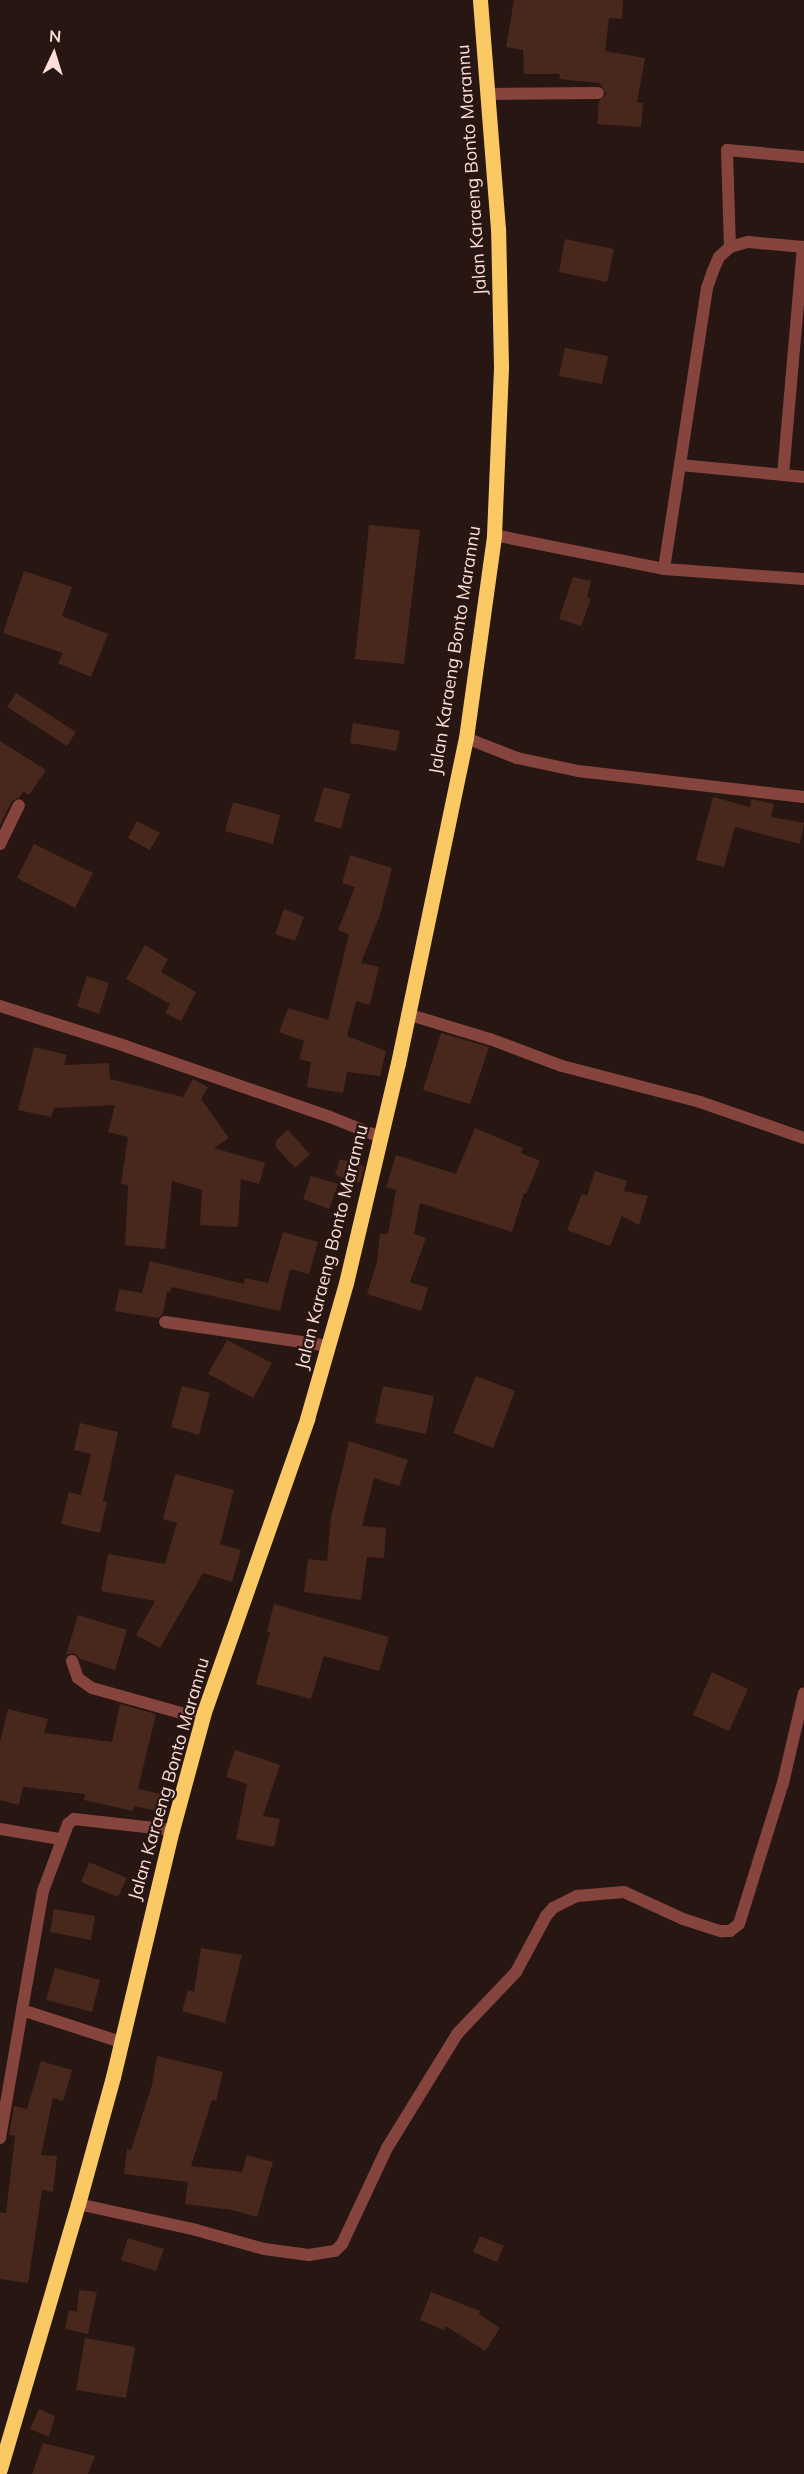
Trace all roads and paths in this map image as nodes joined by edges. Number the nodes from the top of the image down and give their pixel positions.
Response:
1 (480, 0) edge
2 (598, 93) dead end
3 (488, 94) junction
4 (804, 157) edge
5 (730, 247) junction
6 (804, 247) edge
7 (680, 465) junction
8 (783, 475) junction
9 (804, 477) edge
10 (494, 535) junction
11 (664, 569) junction
12 (804, 579) edge
13 (466, 738) junction
14 (804, 797) edge
15 (19, 805) dead end
16 (0, 844) edge
17 (0, 1006) edge
18 (407, 1014) junction
19 (380, 1137) junction
20 (804, 1138) edge
21 (165, 1322) dead end
22 (329, 1346) junction
23 (72, 1661) dead end
24 (804, 1693) edge
25 (203, 1719) junction
26 (0, 1829) edge
27 (172, 1830) junction
28 (60, 1839) junction
29 (22, 2010) junction
30 (121, 2042) junction
31 (0, 2138) edge
32 (78, 2204) junction
33 (0, 2469) edge

1 - 3 main road, Jalan Karaeng Bonto Marannu
2 - 3 street
3 - 10 main road, Jalan Karaeng Bonto Marannu
4 - 5 street
5 - 6 street
5 - 7 street
6 - 8 street
7 - 8 street
7 - 11 street
8 - 9 street
10 - 11 street
10 - 13 main road, Jalan Karaeng Bonto Marannu
11 - 12 street
13 - 14 street
13 - 18 main road, Jalan Karaeng Bonto Marannu
15 - 16 street
17 - 19 street
18 - 19 main road, Jalan Karaeng Bonto Marannu
18 - 20 street
19 - 22 main road, Jalan Karaeng Bonto Marannu
21 - 22 street
22 - 25 main road, Jalan Karaeng Bonto Marannu
23 - 25 street
24 - 32 street
25 - 27 main road, Jalan Karaeng Bonto Marannu
26 - 28 street
27 - 28 street
27 - 30 main road, Jalan Karaeng Bonto Marannu
28 - 29 street
29 - 30 street
29 - 31 street
30 - 32 main road, Jalan Karaeng Bonto Marannu
32 - 33 main road, Jalan Karaeng Bonto Marannu

